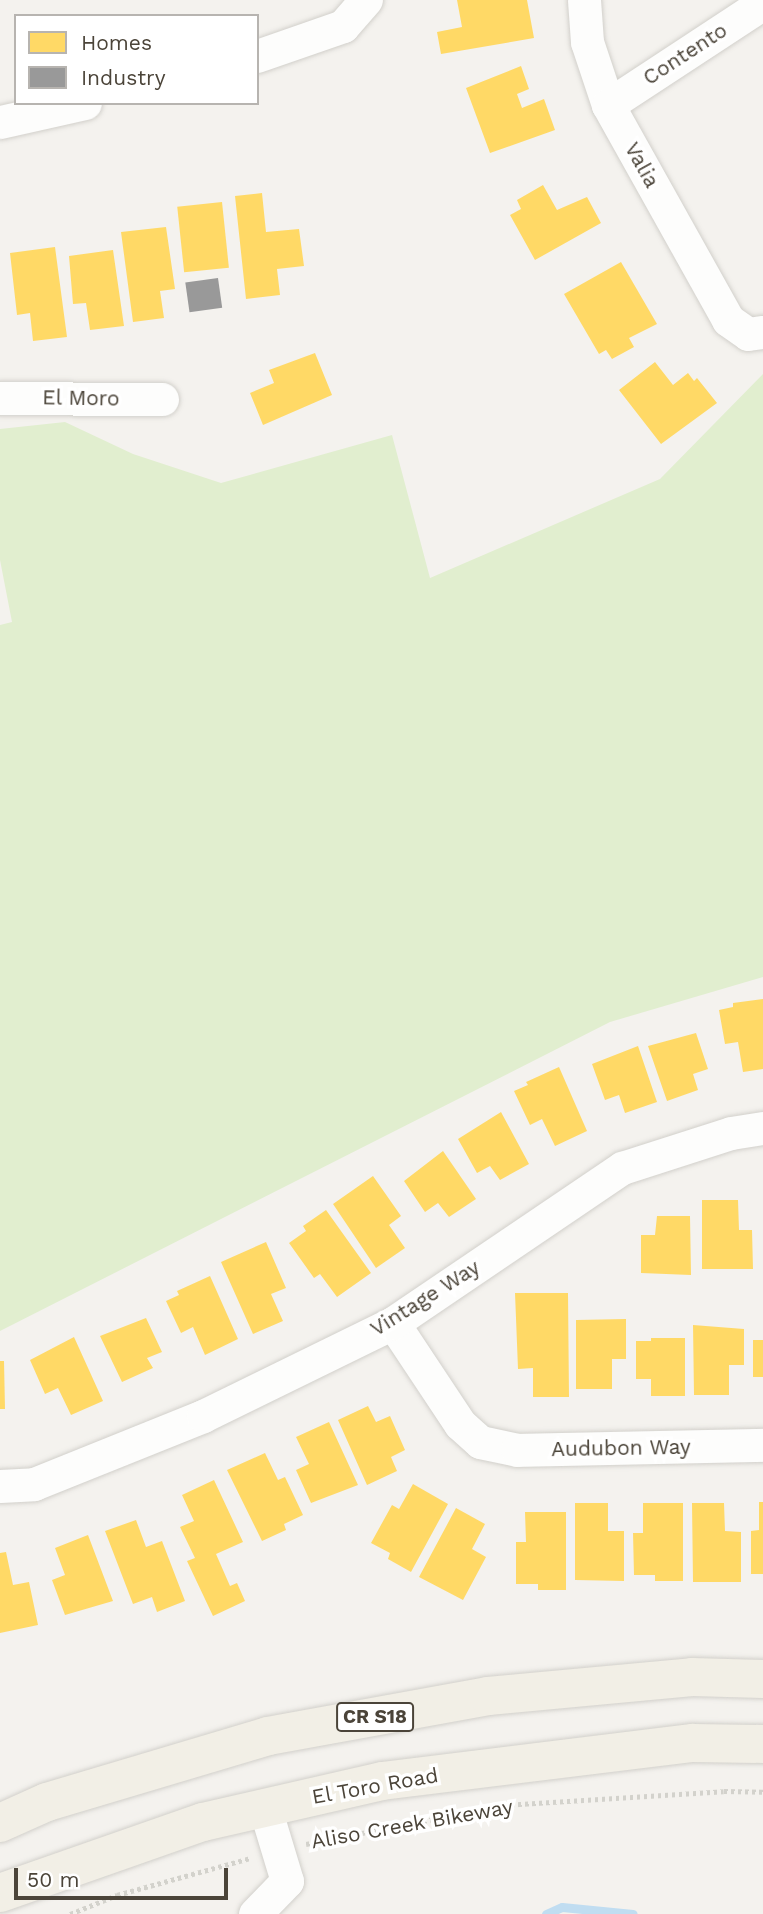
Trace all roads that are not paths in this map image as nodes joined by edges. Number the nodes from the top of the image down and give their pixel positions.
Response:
1 (366, 0) edge
2 (584, 0) edge
3 (763, 3) edge
4 (259, 55) edge
5 (76, 105) edge
6 (608, 105) junction
7 (0, 122) edge
8 (763, 332) edge
9 (0, 398) edge
10 (162, 400) dead end
11 (763, 1128) edge
12 (393, 1323) junction
13 (763, 1445) edge
14 (0, 1486) edge
15 (763, 1679) edge
16 (763, 1744) edge
17 (265, 1808) junction
18 (0, 1823) edge
19 (0, 1893) edge
20 (255, 1914) edge

1 - 4 street
2 - 6 street, Valia
3 - 6 street, Contento
5 - 7 street
6 - 8 street, Valia
9 - 10 street, El Moro
11 - 12 street, Vintage Way
12 - 13 street, Audubon Way
12 - 14 street, Vintage Way
15 - 18 main road, CR S18
16 - 17 main road, El Toro Road
17 - 19 main road, El Toro Road
17 - 20 street

